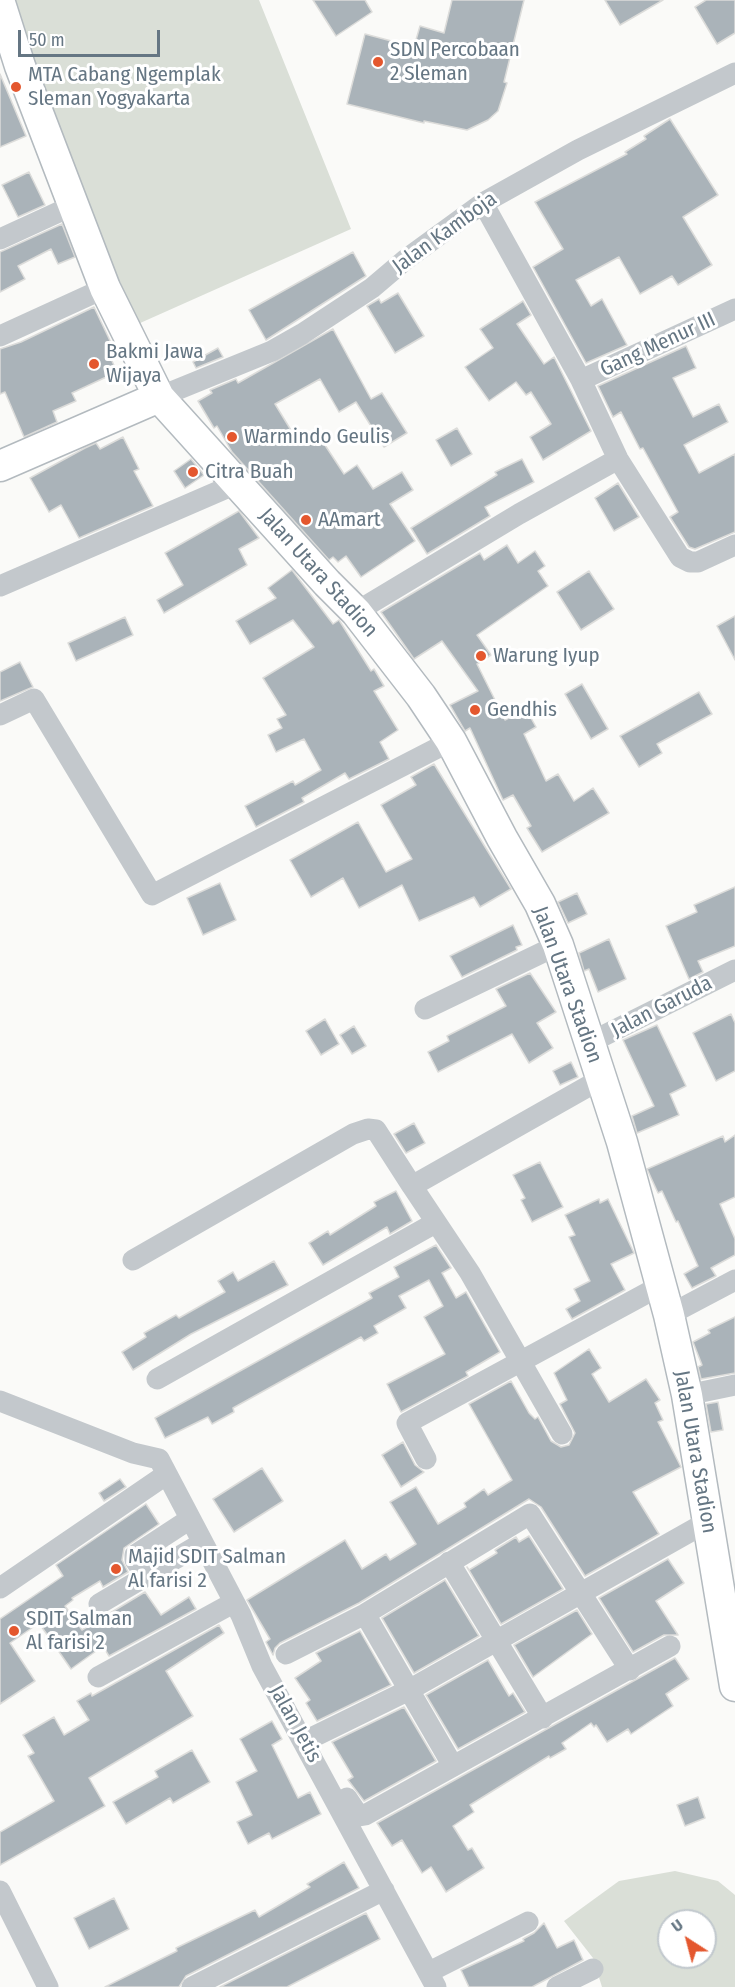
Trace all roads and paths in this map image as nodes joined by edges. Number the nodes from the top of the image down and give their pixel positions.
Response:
1 (0, 3) edge
2 (735, 73) edge
3 (483, 203) junction
4 (74, 205) junction
5 (0, 239) edge
6 (105, 288) junction
7 (735, 309) edge
8 (0, 336) edge
9 (581, 380) junction
10 (159, 397) junction
11 (618, 459) junction
12 (0, 466) edge
13 (238, 483) junction
14 (735, 545) edge
15 (0, 586) edge
16 (356, 612) junction
17 (0, 715) edge
18 (451, 741) junction
19 (558, 945) junction
20 (735, 970) edge
21 (425, 1009) dead end
22 (589, 1043) junction
23 (601, 1079) junction
24 (412, 1186) junction
25 (435, 1223) junction
26 (133, 1260) dead end
27 (735, 1280) edge
28 (660, 1286) junction
29 (669, 1315) junction
30 (522, 1362) junction
31 (157, 1378) dead end
32 (735, 1385) edge
33 (687, 1395) junction
34 (0, 1401) edge
35 (562, 1434) dead end
36 (426, 1459) dead end
37 (163, 1466) junction
38 (190, 1519) junction
39 (707, 1522) junction
40 (202, 1543) junction
41 (449, 1562) junction
42 (146, 1576) junction
43 (0, 1588) edge
44 (582, 1593) junction
45 (233, 1603) junction
46 (99, 1604) dead end
47 (365, 1614) junction
48 (497, 1641) junction
49 (670, 1646) dead end
50 (286, 1654) dead end
51 (630, 1670) junction
52 (98, 1677) dead end
53 (735, 1684) edge
54 (409, 1690) junction
55 (543, 1718) junction
56 (305, 1741) junction
57 (453, 1766) junction
58 (347, 1798) dead end
59 (384, 1890) junction
60 (0, 1891) edge
61 (528, 1922) dead end
62 (593, 1969) dead end
63 (433, 1979) edge
64 (48, 1987) edge
65 (192, 1987) edge
66 (557, 1987) edge

1 - 4 street, Jalan Utara Stadion
2 - 3 street, Jalan Kamboja
3 - 9 street
3 - 10 street, Jalan Kamboja
4 - 5 street
4 - 6 street, Jalan Utara Stadion
6 - 8 street
6 - 10 street, Jalan Utara Stadion
7 - 9 street, Gang Menur III
9 - 11 street
10 - 12 street
10 - 13 street, Jalan Utara Stadion
11 - 14 street
11 - 16 street
13 - 15 street
13 - 16 street, Jalan Utara Stadion
16 - 18 street, Jalan Utara Stadion
17 - 18 street
18 - 19 street, Jalan Utara Stadion
19 - 21 street
19 - 22 street, Jalan Utara Stadion
20 - 22 street, Jalan Garuda
22 - 23 street, Jalan Utara Stadion
23 - 24 street
23 - 28 street, Jalan Utara Stadion
24 - 25 street
24 - 26 street
25 - 30 street
25 - 31 street
27 - 29 street
28 - 29 street, Jalan Utara Stadion
28 - 30 street
29 - 33 street, Jalan Utara Stadion
30 - 35 street
30 - 36 street
32 - 33 street
33 - 39 street, Jalan Utara Stadion
34 - 37 street
37 - 38 street, Jalan Jetis
37 - 43 street
38 - 40 street, Jalan Jetis
38 - 42 street
39 - 44 street
39 - 53 street, Jalan Utara Stadion
40 - 42 street
40 - 45 street, Jalan Jetis
41 - 44 street
41 - 47 street
41 - 48 street
42 - 46 street
44 - 48 street
44 - 51 street
45 - 52 street
45 - 56 street, Jalan Jetis
47 - 50 street
47 - 54 street
48 - 54 street
48 - 55 street
49 - 51 street
51 - 55 street
54 - 56 street
54 - 57 street
55 - 57 street
56 - 59 street, Jalan Jetis
57 - 58 street
59 - 63 street, Jalan Jetis
59 - 65 street
60 - 64 street
61 - 63 street
62 - 66 street

